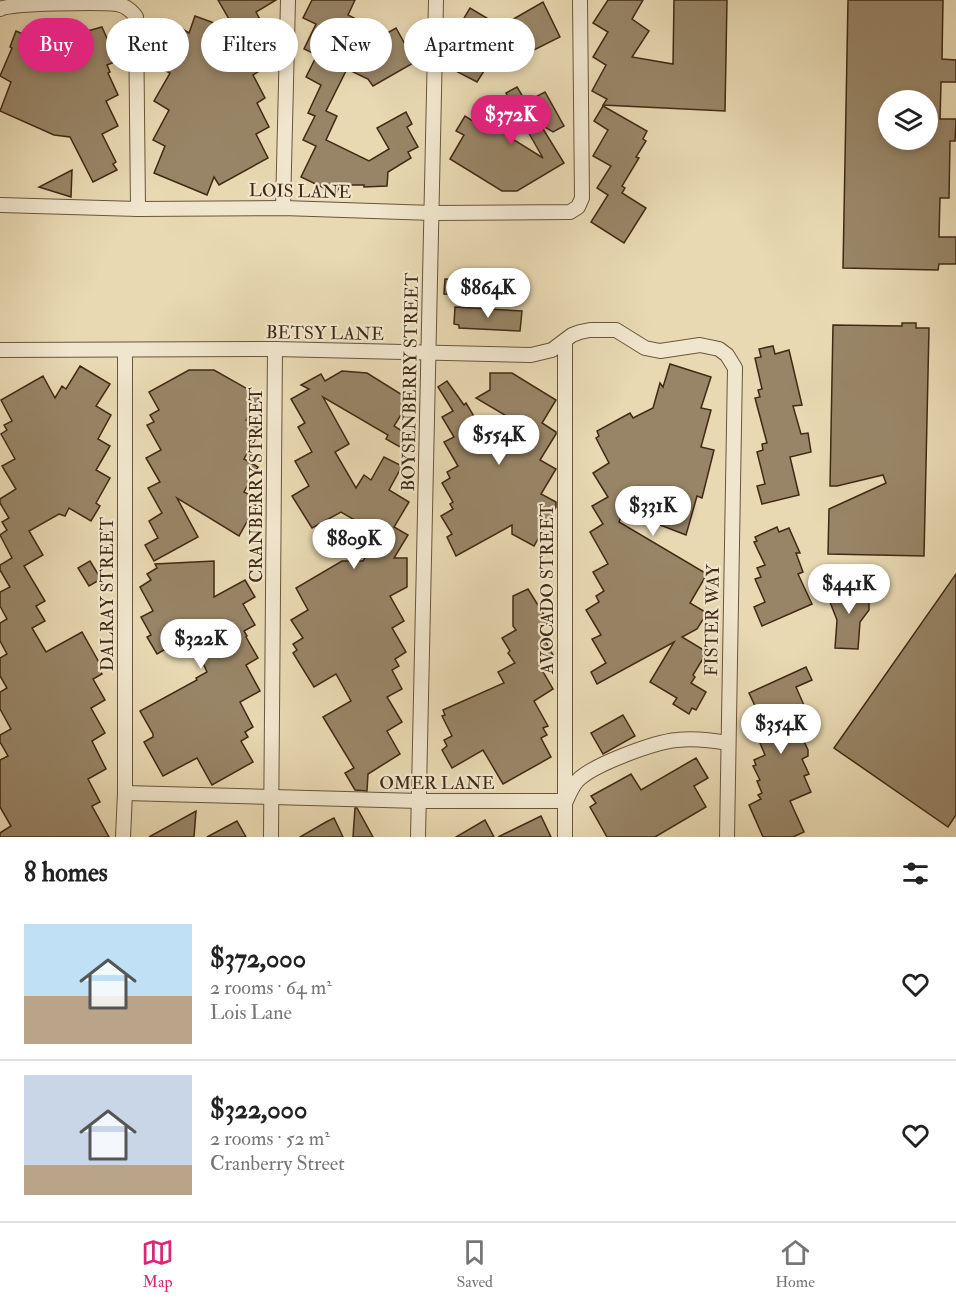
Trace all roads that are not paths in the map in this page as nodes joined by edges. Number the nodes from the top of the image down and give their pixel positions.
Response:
1 (288, 0) edge
2 (436, 0) edge
3 (580, 0) edge
4 (0, 9) edge
5 (2, 206) edge
6 (138, 208) junction
7 (283, 208) junction
8 (432, 213) junction
9 (565, 341) junction
10 (275, 349) junction
11 (0, 350) edge
12 (125, 350) junction
13 (427, 353) junction
14 (735, 368) joint
15 (728, 743) junction
16 (125, 793) junction
17 (272, 798) junction
18 (419, 801) junction
19 (566, 801) junction
20 (123, 837) edge
21 (271, 837) edge
22 (418, 837) edge
23 (566, 837) edge
24 (728, 837) edge

1 - 7 street
2 - 8 street, BOYSENBERRY STREET
3 - 8 street, LOIS LANE
4 - 6 street
5 - 6 street, LOIS LANE
6 - 7 street, LOIS LANE
7 - 8 street, LOIS LANE
8 - 13 street, BOYSENBERRY STREET
9 - 13 street, BETSY LANE
9 - 14 street, BETSY LANE
9 - 19 street, AVOCADO STREET
10 - 12 street, BETSY LANE
10 - 13 street, BETSY LANE
10 - 17 street, CRANBERRY STREET
11 - 12 street, BETSY LANE
12 - 16 street, DALRAY STREET
13 - 18 street, BOYSENBERRY STREET
14 - 15 street, FISTER WAY
15 - 19 street
15 - 24 street, FISTER WAY
16 - 17 street, OMER LANE
16 - 20 street, DALRAY STREET
17 - 18 street, OMER LANE
17 - 21 street, CRANBERRY STREET
18 - 19 street, OMER LANE
18 - 22 street, BOYSENBERRY STREET
19 - 23 street, AVOCADO STREET

